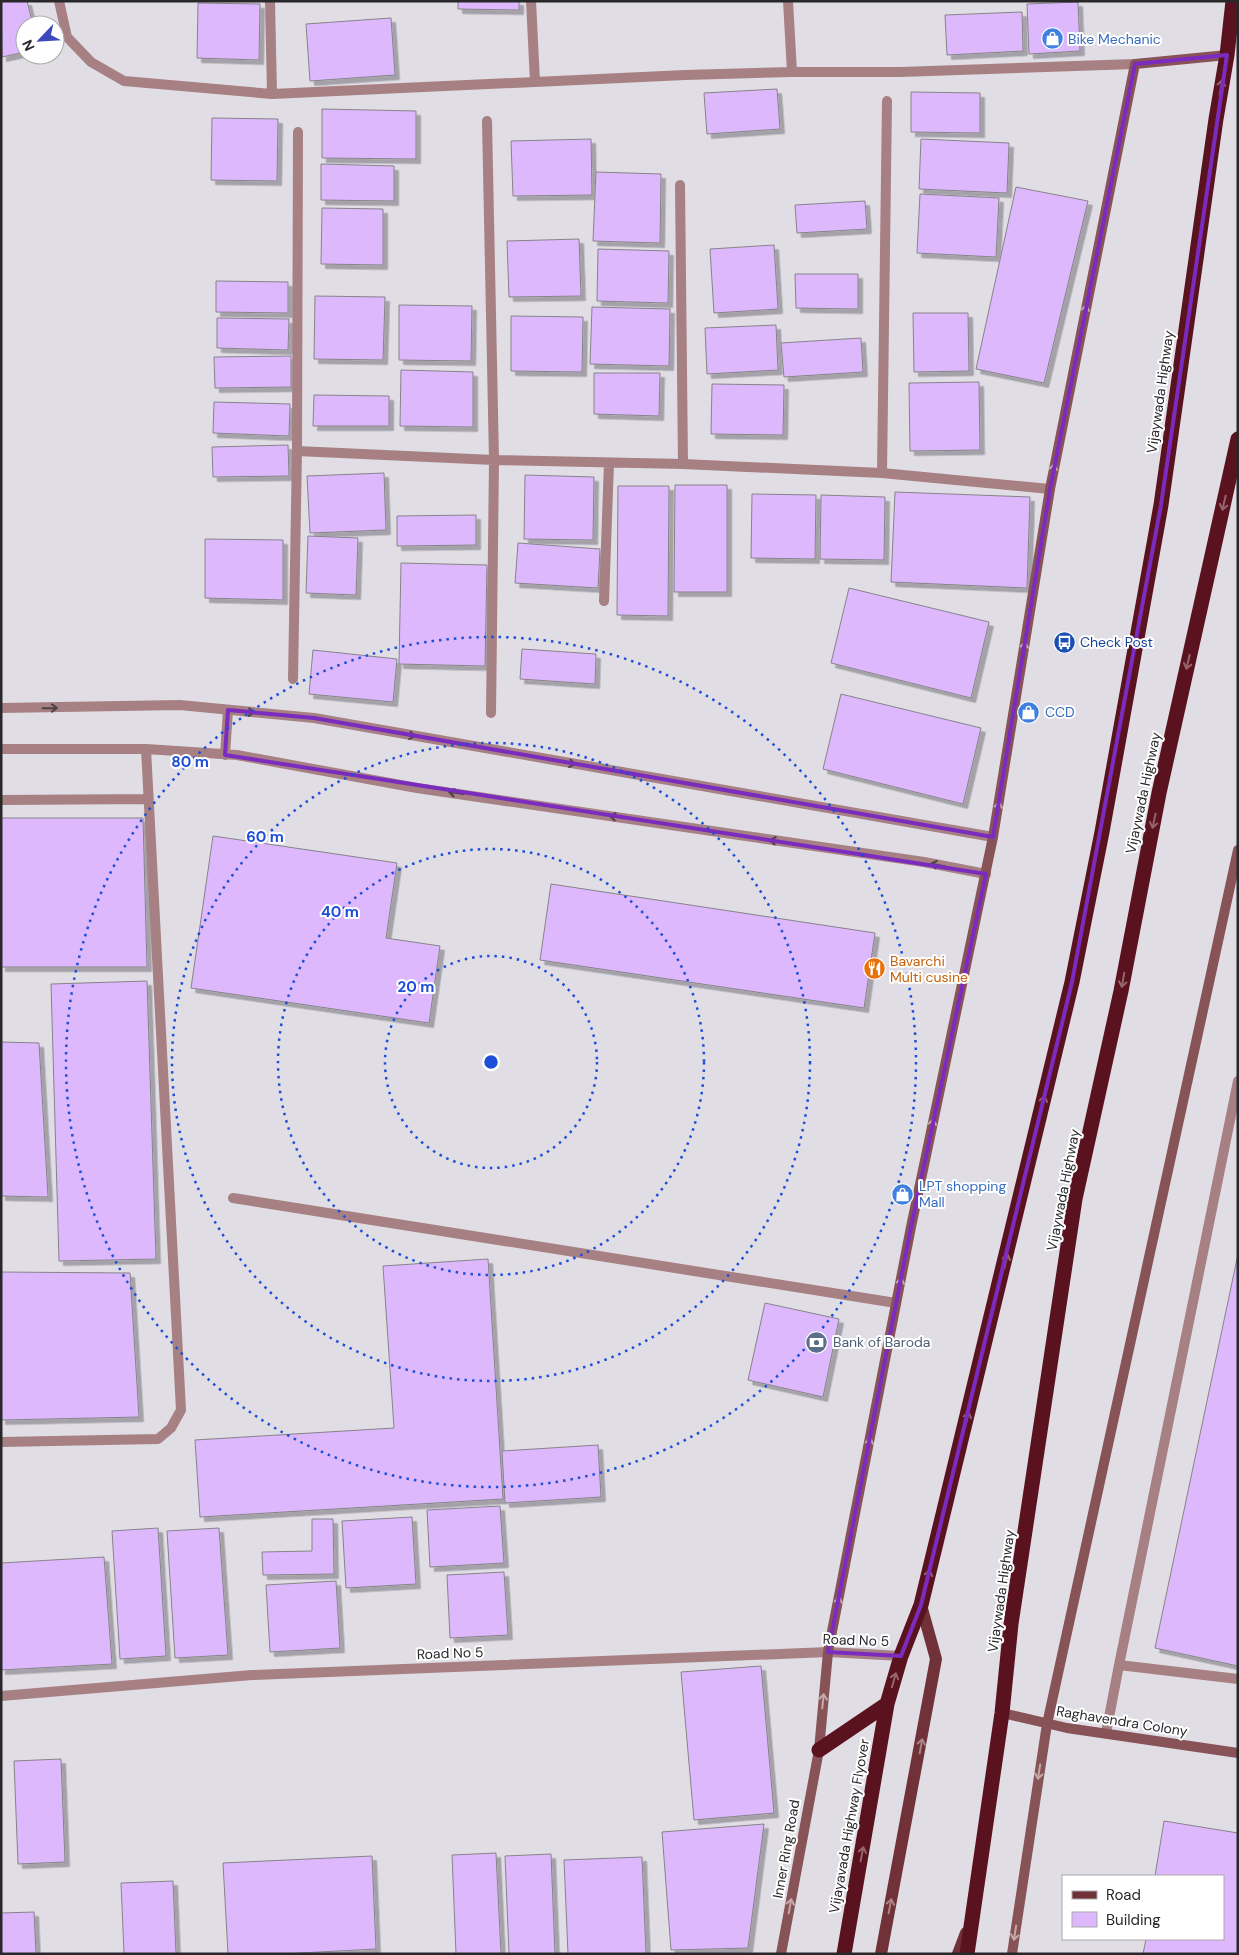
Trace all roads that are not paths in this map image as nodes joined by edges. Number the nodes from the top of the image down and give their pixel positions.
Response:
1 (59, 1) edge
2 (270, 1) edge
3 (531, 1) edge
4 (788, 1) edge
5 (1233, 1) edge
6 (1227, 55) junction
7 (1134, 64) junction
8 (792, 72) junction
9 (535, 82) junction
10 (272, 94) junction
11 (887, 101) dead end
12 (487, 121) dead end
13 (298, 132) dead end
14 (680, 185) dead end
15 (1238, 438) edge
16 (298, 451) junction
17 (494, 460) junction
18 (609, 463) junction
19 (683, 464) junction
20 (882, 473) junction
21 (1050, 489) junction
22 (604, 602) dead end
23 (293, 679) dead end
24 (1, 708) edge
25 (228, 710) junction
26 (492, 713) dead end
27 (1, 749) edge
28 (146, 749) junction
29 (225, 755) junction
30 (148, 799) junction
31 (1, 800) edge
32 (993, 837) junction
33 (1238, 850) edge
34 (1236, 863) edge
35 (986, 874) junction
36 (1238, 1080) edge
37 (234, 1198) dead end
38 (896, 1303) junction
39 (1, 1442) edge
40 (921, 1605) junction
41 (828, 1652) junction
42 (901, 1656) junction
43 (1119, 1665) junction
44 (1238, 1679) edge
45 (1, 1696) edge
46 (888, 1704) junction
47 (1002, 1713) junction
48 (1047, 1724) junction
49 (1106, 1733) junction
50 (819, 1750) junction
51 (1238, 1753) edge
52 (971, 1921) junction
53 (781, 1954) edge
54 (844, 1954) edge
55 (881, 1954) edge
56 (958, 1954) edge
57 (967, 1954) edge
58 (1012, 1954) edge

1 - 10 street
2 - 10 street
3 - 9 street
4 - 8 street
5 - 6 highway
6 - 7 street
40 -> 6 highway, Vijaywada Highway
7 - 8 street
21 -> 7 street, Inner Ring Road
8 - 9 street
9 - 10 street
11 - 20 street
12 - 17 street
13 - 16 street
14 - 19 street
15 -> 47 highway, Vijaywada Highway
16 - 17 street
16 - 23 street
17 - 18 street
17 - 26 street
18 - 19 street
18 - 22 street
19 - 20 street
20 - 21 street
32 -> 21 street, Inner Ring Road
24 -> 25 street
25 - 29 street
25 -> 32 street
27 - 28 street
28 - 29 street
28 - 30 street
35 -> 29 street
30 - 31 street
30 - 39 street
32 - 35 street, Inner Ring Road
33 - 34 street
34 - 48 street
38 -> 35 street, Inner Ring Road
36 - 43 street
37 - 38 street
41 -> 38 street, Inner Ring Road
40 - 42 highway, Vijaywada Highway
55 -> 40 main road, Vijaywada Highway
41 - 42 street, Road No 5
41 - 45 street, Road No 5
50 -> 41 street, Inner Ring Road
46 -> 42 highway, Vijaywada Highway
43 - 44 street
43 - 49 street
46 - 50 highway
54 -> 46 highway, Vijayavada Highway Flyover
47 - 48 street, Raghavendra Colony
47 - 52 highway, Vijaywada Highway
48 - 49 street, Raghavendra Colony
48 -> 58 street
49 - 51 street, Raghavendra Colony
53 -> 50 street, Inner Ring Road
52 - 56 main road, Vijaywada Highway
52 - 57 highway

